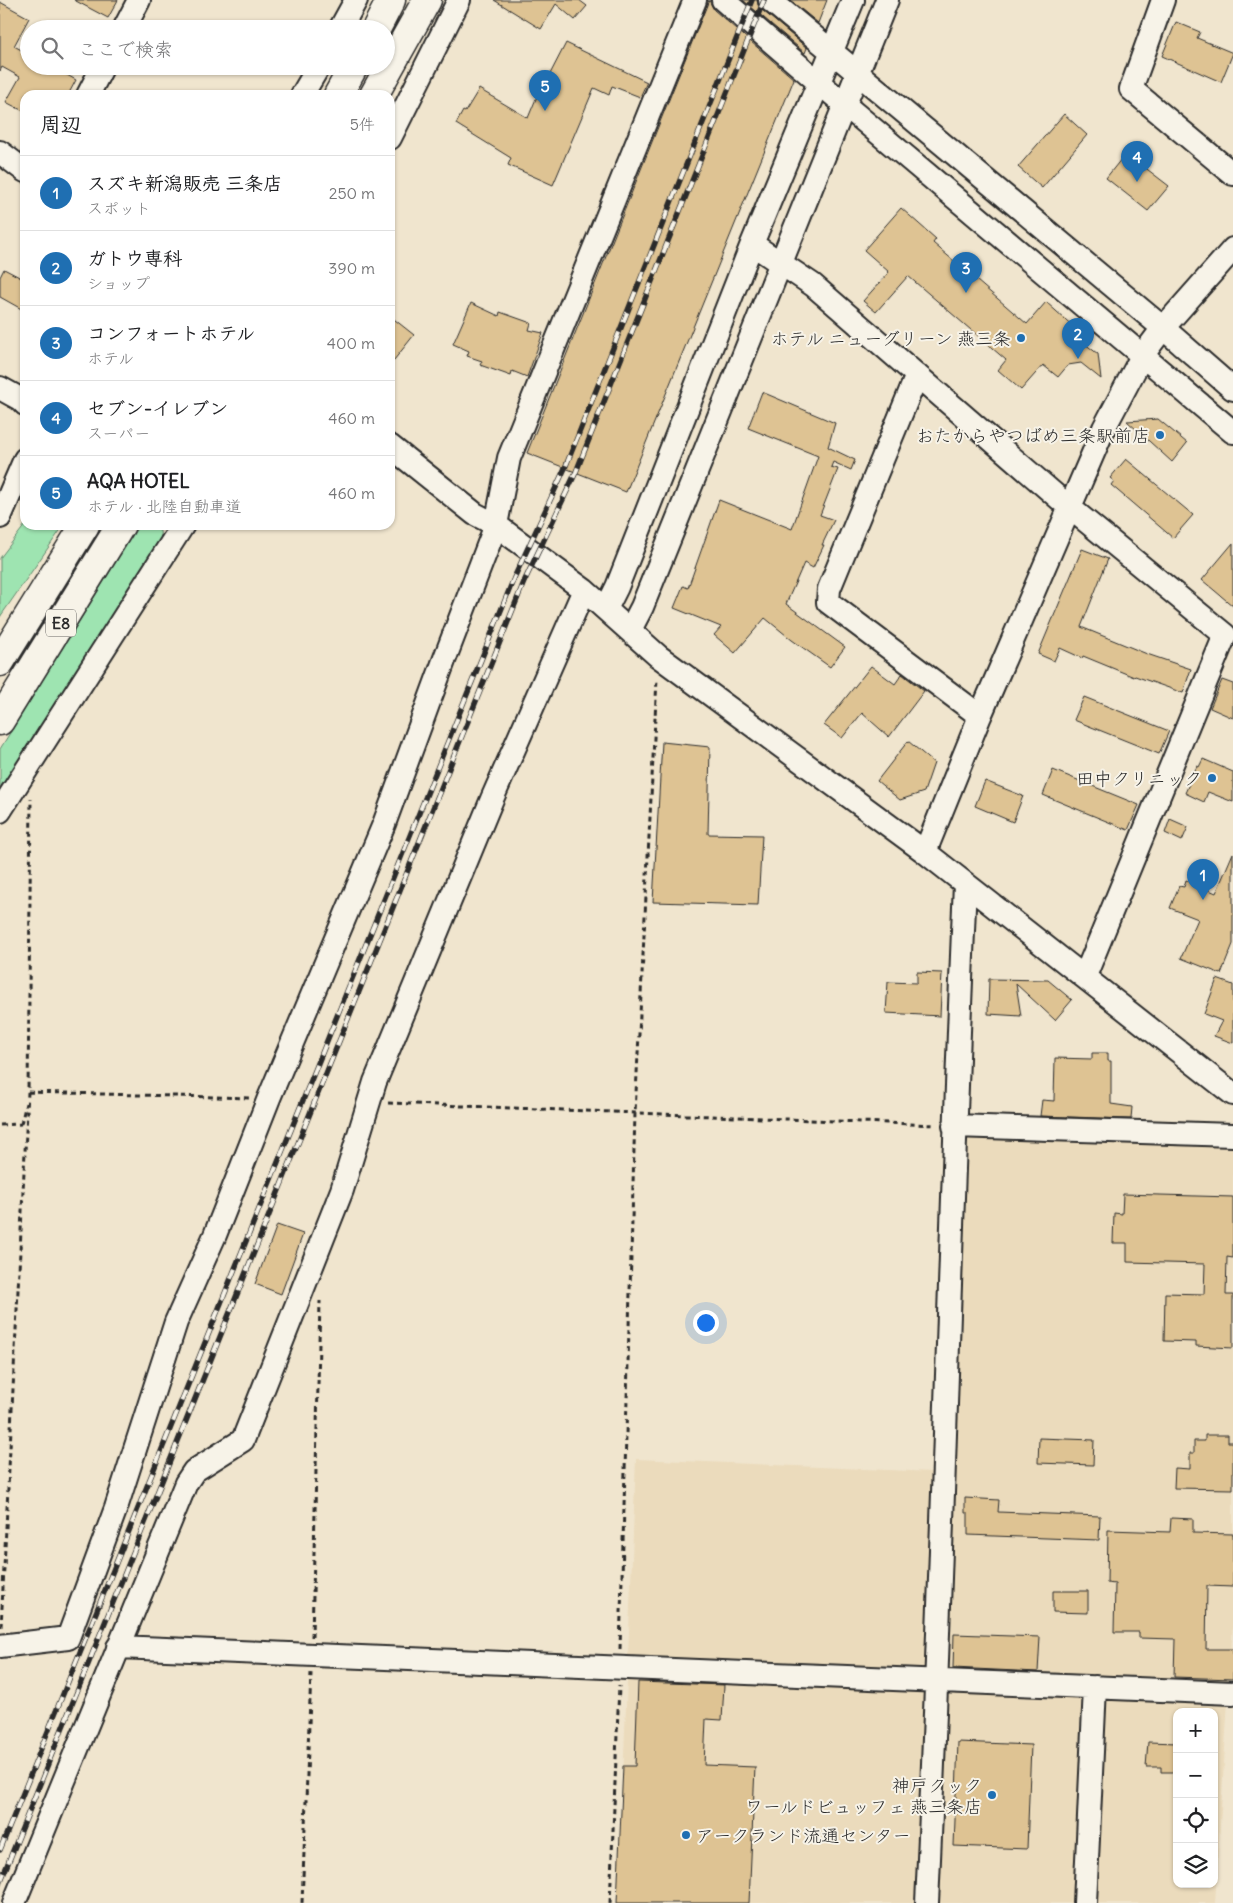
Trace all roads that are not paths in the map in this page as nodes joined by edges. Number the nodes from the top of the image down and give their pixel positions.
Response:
1 (139, 0) edge
2 (356, 0) edge
3 (391, 0) edge
4 (427, 0) edge
5 (459, 0) edge
6 (695, 0) edge
7 (723, 0) edge
8 (770, 0) edge
9 (853, 0) edge
10 (887, 0) edge
11 (1163, 0) edge
12 (129, 20) edge
13 (345, 20) edge
14 (381, 20) edge
15 (832, 53) junction
16 (395, 57) edge
17 (99, 75) edge
18 (314, 75) edge
19 (349, 75) edge
20 (385, 75) edge
21 (857, 75) junction
22 (818, 83) junction
23 (91, 90) edge
24 (305, 90) edge
25 (341, 90) edge
26 (377, 90) edge
27 (844, 105) junction
28 (395, 128) edge
29 (0, 152) edge
30 (20, 167) edge
31 (1233, 174) edge
32 (752, 244) junction
33 (1233, 249) edge
34 (781, 263) junction
35 (1163, 328) junction
36 (1142, 356) junction
37 (917, 375) junction
38 (0, 388) edge
39 (1233, 389) edge
40 (20, 399) edge
41 (1233, 432) edge
42 (395, 450) edge
43 (20, 471) edge
44 (1069, 507) junction
45 (0, 517) edge
46 (496, 525) junction
47 (83, 530) edge
48 (119, 530) edge
49 (177, 530) edge
50 (584, 590) junction
51 (606, 609) junction
52 (630, 630) junction
53 (0, 662) edge
54 (980, 716) junction
55 (0, 721) edge
56 (0, 811) edge
57 (925, 852) junction
58 (965, 884) junction
59 (1085, 976) junction
60 (1233, 1094) edge
61 (954, 1126) junction
62 (1233, 1135) edge
63 (0, 1646) edge
64 (118, 1647) junction
65 (937, 1682) junction
66 (1095, 1687) junction
67 (1233, 1693) edge
68 (14, 1903) edge
69 (927, 1903) edge
70 (1085, 1903) edge

1 - 12 street
2 - 13 street
3 - 14 highway
4 - 16 highway
5 - 28 street
6 - 46 street
7 - 22 street
8 - 15 street
9 - 15 street
10 - 21 street
11 - 31 street
15 - 21 street
15 - 22 street
17 - 23 street
18 - 24 street
19 - 25 highway
20 - 26 highway
21 - 27 street
21 - 35 street
22 - 27 street
22 - 32 street
27 - 34 street
27 - 36 street
29 - 30 street
32 - 34 street
32 - 51 street
33 - 35 street
34 - 37 street
34 - 52 street
35 - 36 street
35 - 39 street
36 - 41 street
36 - 44 street
37 - 44 street
37 - 54 street
38 - 40 street
42 - 46 street
43 - 45 street
44 - 54 street
44 - 59 street
46 - 50 street
46 - 63 street
47 - 53 highway, E8
48 - 55 highway, E8
49 - 56 street
50 - 51 street
50 - 64 street
51 - 52 street
52 - 57 street
54 - 57 street
57 - 58 street
58 - 59 street
58 - 61 street
59 - 60 street
61 - 62 street
61 - 65 street
64 - 65 street
64 - 68 street
65 - 66 street
65 - 69 street
66 - 67 street
66 - 70 street

